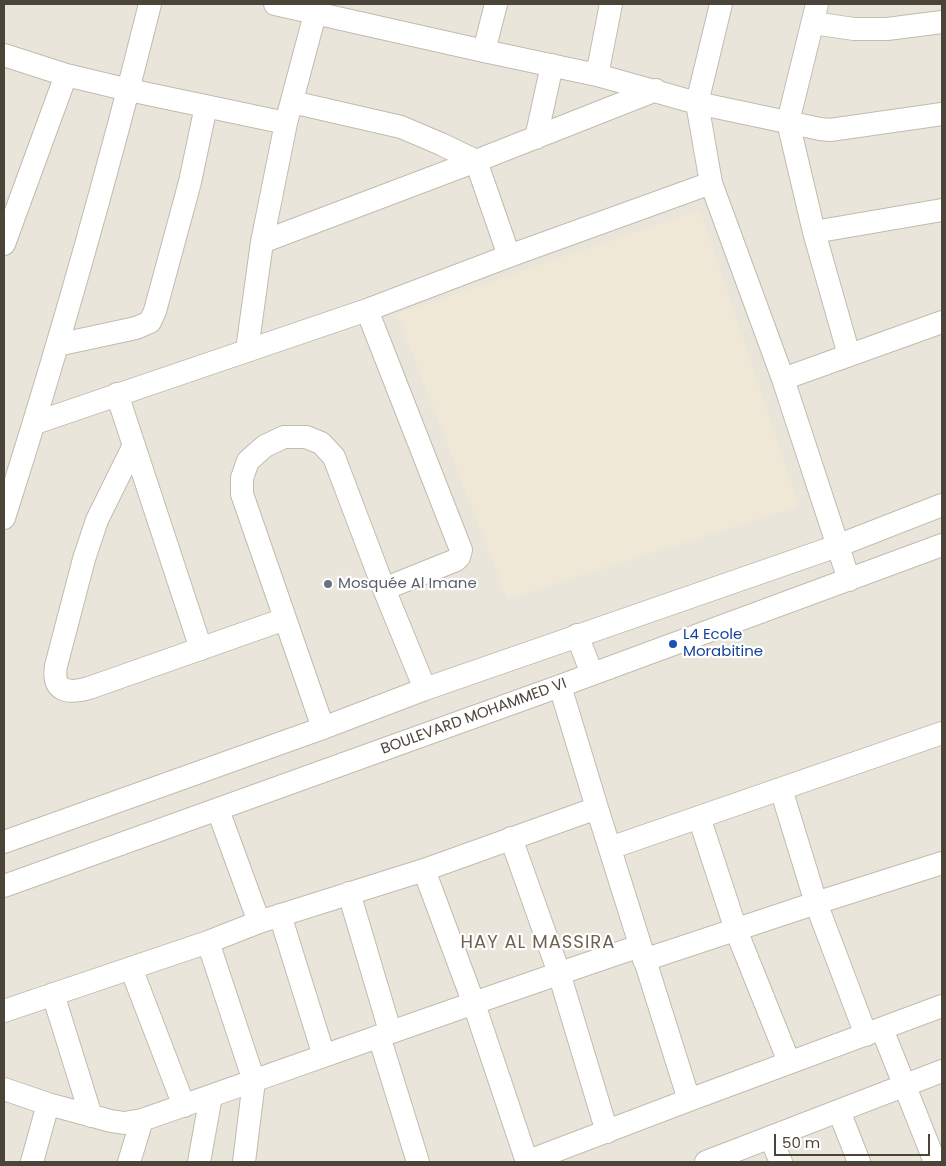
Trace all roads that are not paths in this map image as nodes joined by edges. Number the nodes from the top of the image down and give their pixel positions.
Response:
1 (150, 4) edge
2 (276, 4) edge
3 (496, 4) edge
4 (611, 4) edge
5 (721, 4) edge
6 (815, 13) edge
7 (315, 14) junction
8 (942, 22) edge
9 (484, 51) junction
10 (4, 55) edge
11 (552, 65) junction
12 (66, 75) junction
13 (597, 75) junction
14 (129, 90) junction
15 (656, 90) junction
16 (697, 103) junction
17 (206, 106) junction
18 (289, 112) junction
19 (942, 114) edge
20 (788, 122) junction
21 (536, 138) junction
22 (476, 162) junction
23 (710, 183) junction
24 (942, 210) edge
25 (814, 232) junction
26 (262, 242) junction
27 (4, 244) edge
28 (508, 256) junction
29 (367, 310) junction
30 (942, 322) edge
31 (57, 345) junction
32 (247, 350) junction
33 (849, 355) junction
34 (783, 379) junction
35 (117, 394) junction
36 (34, 422) junction
37 (134, 445) junction
38 (942, 505) edge
39 (4, 518) edge
40 (942, 545) edge
41 (837, 546) junction
42 (849, 580) junction
43 (384, 589) junction
44 (285, 618) junction
45 (577, 635) junction
46 (201, 649) junction
47 (592, 674) junction
48 (560, 686) junction
49 (425, 689) junction
50 (323, 728) junction
51 (942, 733) edge
52 (780, 789) junction
53 (597, 808) junction
54 (218, 810) junction
55 (700, 817) junction
56 (511, 838) junction
57 (4, 842) edge
58 (610, 848) junction
59 (942, 864) edge
60 (424, 870) junction
61 (4, 886) edge
62 (349, 893) junction
63 (816, 903) junction
64 (280, 915) junction
65 (259, 922) junction
66 (736, 930) junction
67 (208, 942) junction
68 (642, 953) junction
69 (131, 968) junction
70 (559, 973) junction
71 (53, 994) junction
72 (474, 1004) junction
73 (942, 1006) edge
74 (4, 1011) edge
75 (874, 1032) junction
76 (384, 1034) junction
77 (324, 1056) junction
78 (789, 1062) junction
79 (942, 1071) edge
80 (254, 1081) junction
81 (905, 1085) junction
82 (4, 1089) edge
83 (211, 1096) junction
84 (689, 1100) junction
85 (48, 1104) junction
86 (184, 1106) junction
87 (839, 1111) junction
88 (91, 1116) junction
89 (142, 1120) junction
90 (607, 1132) junction
91 (770, 1137) junction
92 (32, 1162) edge
93 (129, 1162) edge
94 (199, 1162) edge
95 (244, 1162) edge
96 (418, 1162) edge
97 (527, 1162) edge
98 (706, 1162) edge
99 (781, 1162) edge
100 (859, 1162) edge
101 (935, 1162) edge

1 - 14 street
2 - 7 street
3 - 9 street
4 - 13 street
5 - 16 street
6 - 8 street
6 - 20 street
7 - 9 street
7 - 18 street
9 - 11 street
10 - 12 street
11 - 13 street
11 - 21 street
12 - 14 street
12 - 27 street
13 - 15 street
14 - 17 street
14 - 31 street
15 - 16 street
15 - 21 street
16 - 20 street
16 - 23 street
17 - 18 street
17 - 31 street
18 - 22 street
18 - 26 street
19 - 20 street
20 - 25 street
21 - 22 street
22 - 26 street
22 - 28 street
23 - 28 street
23 - 34 street
24 - 25 street
25 - 33 street
26 - 32 street
28 - 29 street
29 - 32 street
29 - 43 street
30 - 33 street
31 - 36 street
32 - 35 street
33 - 34 street
34 - 41 street
35 - 36 street
35 - 37 street
36 - 39 street
37 - 46 street
37 - 46 street
38 - 41 street
40 - 42 street, BOULEVARD MOHAMMED VI
41 - 42 street
41 - 45 street
42 - 47 street, BOULEVARD MOHAMMED VI
43 - 44 street
43 - 49 street
44 - 46 street
44 - 50 street
45 - 47 street
45 - 49 street
47 - 48 street, BOULEVARD MOHAMMED VI
48 - 53 street
48 - 54 street, BOULEVARD MOHAMMED VI
49 - 50 street
50 - 57 street
51 - 52 street
52 - 55 street
52 - 63 street
53 - 56 street
53 - 58 street
54 - 61 street, BOULEVARD MOHAMMED VI
54 - 65 street
55 - 58 street
55 - 66 street
56 - 60 street
56 - 70 street
58 - 68 street
59 - 63 street
60 - 62 street
60 - 72 street
62 - 64 street
62 - 76 street
63 - 66 street
63 - 75 street
64 - 65 street
64 - 77 street
65 - 67 street
66 - 68 street
66 - 78 street
67 - 69 street
67 - 80 street
68 - 70 street
68 - 84 street
69 - 71 street
69 - 86 street
70 - 72 street
70 - 90 street
71 - 74 street
71 - 88 street
72 - 76 street
72 - 97 street
73 - 75 street
75 - 78 street
75 - 81 street
76 - 77 street
76 - 96 street
77 - 80 street
78 - 84 street
79 - 81 street
80 - 83 street
80 - 95 street
81 - 87 street
81 - 101 street
82 - 85 street
83 - 86 street
83 - 94 street
84 - 90 street
85 - 88 street
85 - 92 street
86 - 89 street
87 - 91 street
87 - 100 street
88 - 89 street
89 - 93 street
90 - 97 street
91 - 98 street
91 - 99 street

